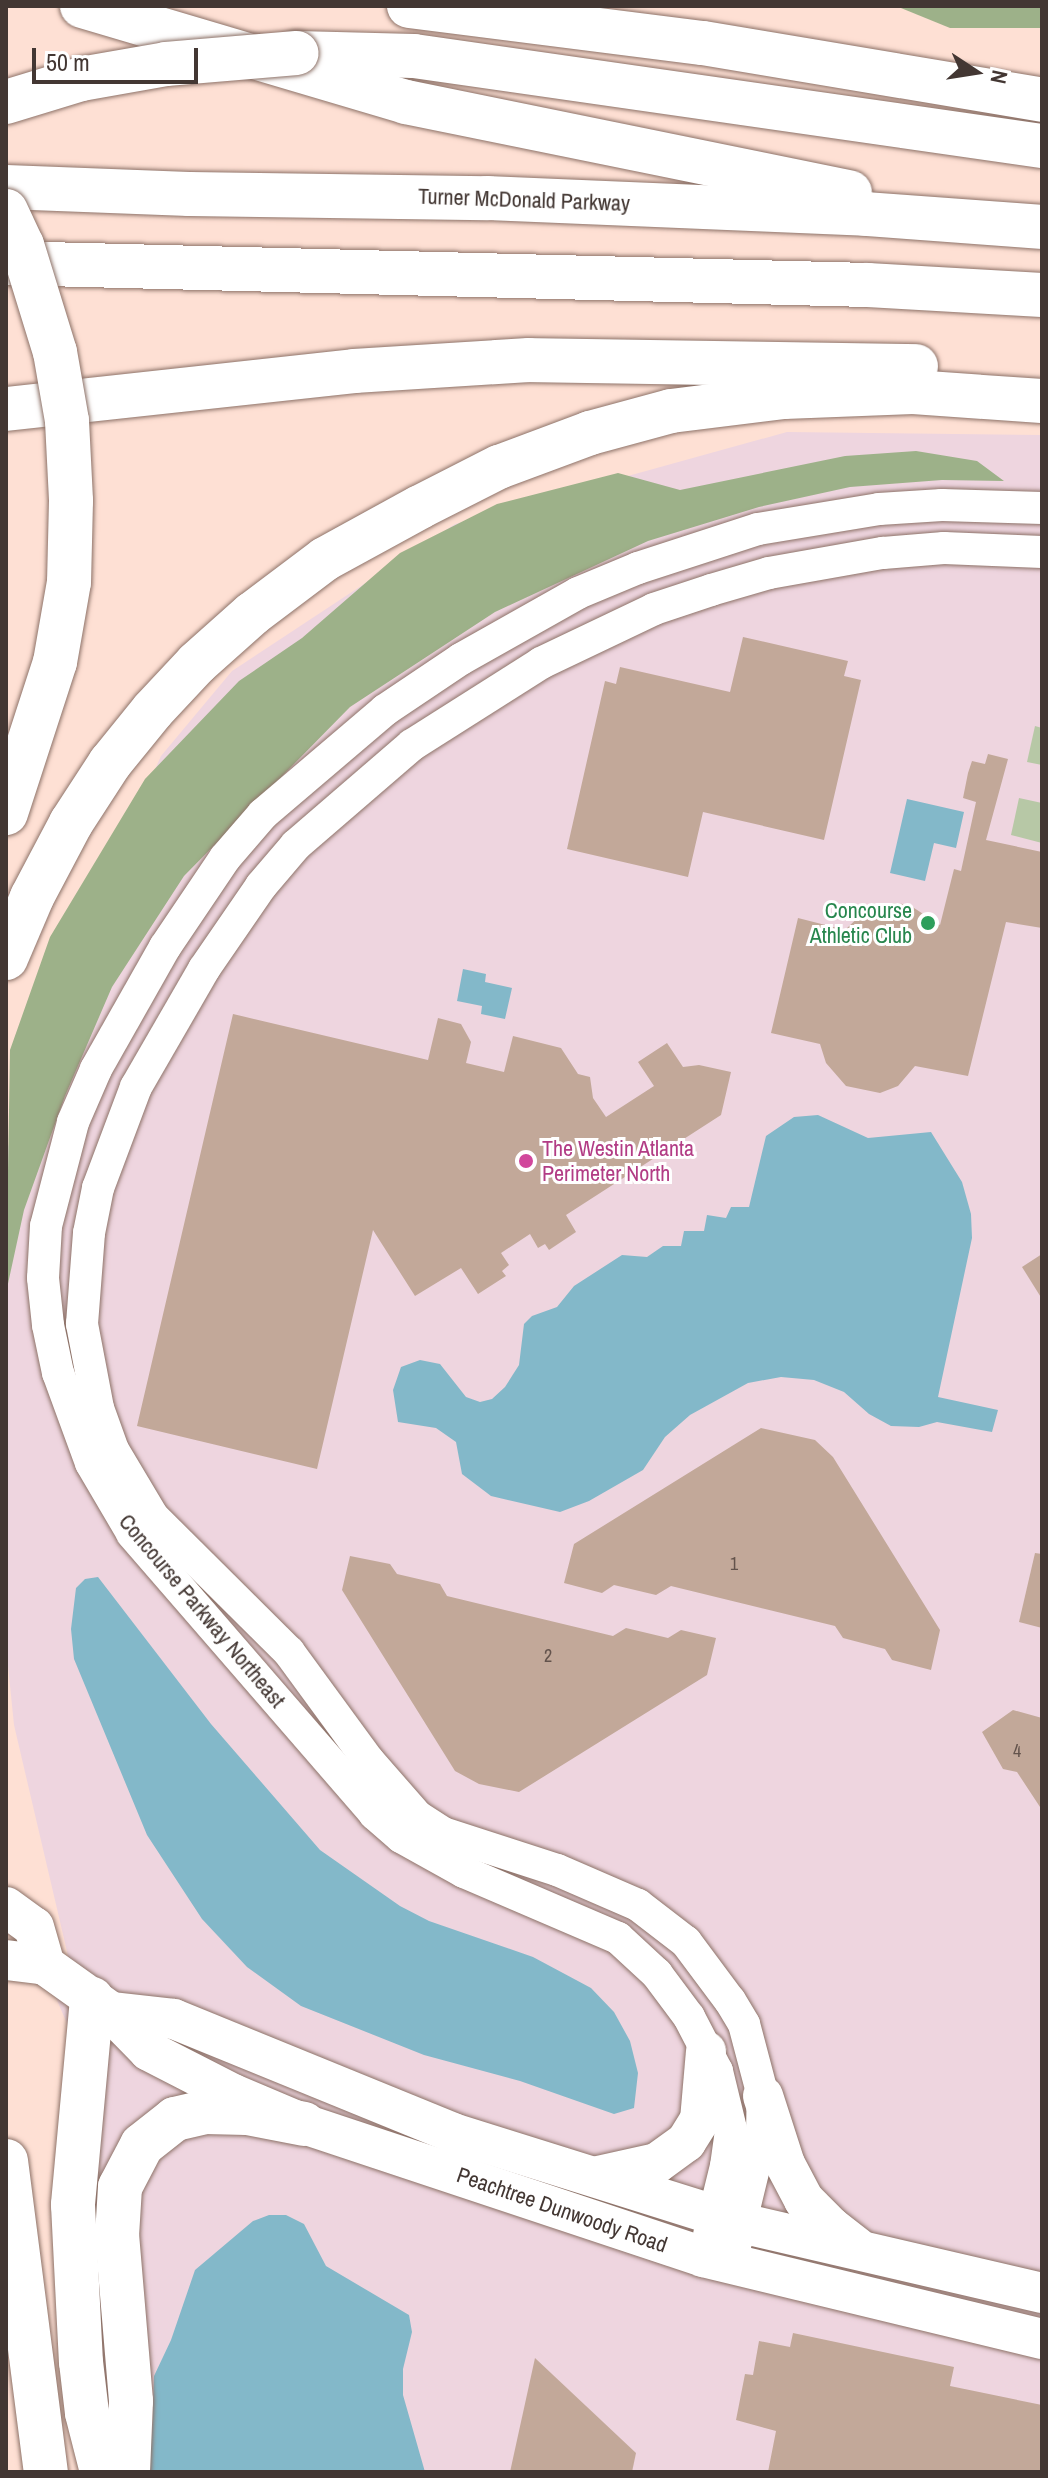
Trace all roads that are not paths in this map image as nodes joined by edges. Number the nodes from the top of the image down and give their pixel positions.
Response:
1 (82, 6) edge
2 (409, 6) edge
3 (1042, 100) edge
4 (6, 102) edge
5 (1042, 146) edge
6 (6, 187) edge
7 (6, 211) edge
8 (997, 222) junction
9 (1042, 227) edge
10 (6, 263) edge
11 (1042, 295) edge
12 (1042, 374) edge
13 (1042, 401) edge
14 (6, 409) edge
15 (1042, 508) edge
16 (1042, 552) edge
17 (6, 813) edge
18 (6, 958) edge
19 (6, 1907) edge
20 (6, 1960) edge
21 (45, 1965) junction
22 (102, 2006) junction
23 (706, 2051) junction
24 (763, 2096) junction
25 (304, 2124) junction
26 (6, 2161) edge
27 (595, 2177) junction
28 (728, 2218) junction
29 (864, 2251) junction
30 (716, 2261) junction
31 (1042, 2293) edge
32 (1042, 2339) edge
33 (46, 2472) edge
34 (102, 2472) edge
35 (128, 2472) edge

1 - 8 highway
2 - 3 highway
4 - 5 highway, bridge
6 - 8 highway, Turner McDonald Parkway
7 - 17 highway, bridge
8 - 9 highway, Turner McDonald Parkway
10 - 11 highway
12 - 14 highway
13 - 18 highway
15 - 23 street, Concourse Parkway Northeast
16 - 24 street, Concourse Parkway Northeast
19 - 21 main road
20 - 21 main road, Peachtree Dunwoody Road
21 - 22 main road, Peachtree Dunwoody Road
22 - 25 main road, Peachtree Dunwoody Road
22 - 27 main road, Peachtree Dunwoody Road
22 - 34 highway
23 - 27 main road
23 - 28 street, Concourse Parkway Northeast
24 - 28 street, Concourse Parkway Northeast
24 - 29 main road
25 - 30 main road, Peachtree Dunwoody Road
25 - 35 highway
26 - 33 highway
27 - 28 main road, Peachtree Dunwoody Road
28 - 29 main road, Peachtree Dunwoody Road
28 - 30 street, Concourse Parkway Northeast
29 - 31 main road, Peachtree Dunwoody Road
30 - 32 main road, Peachtree Dunwoody Road

